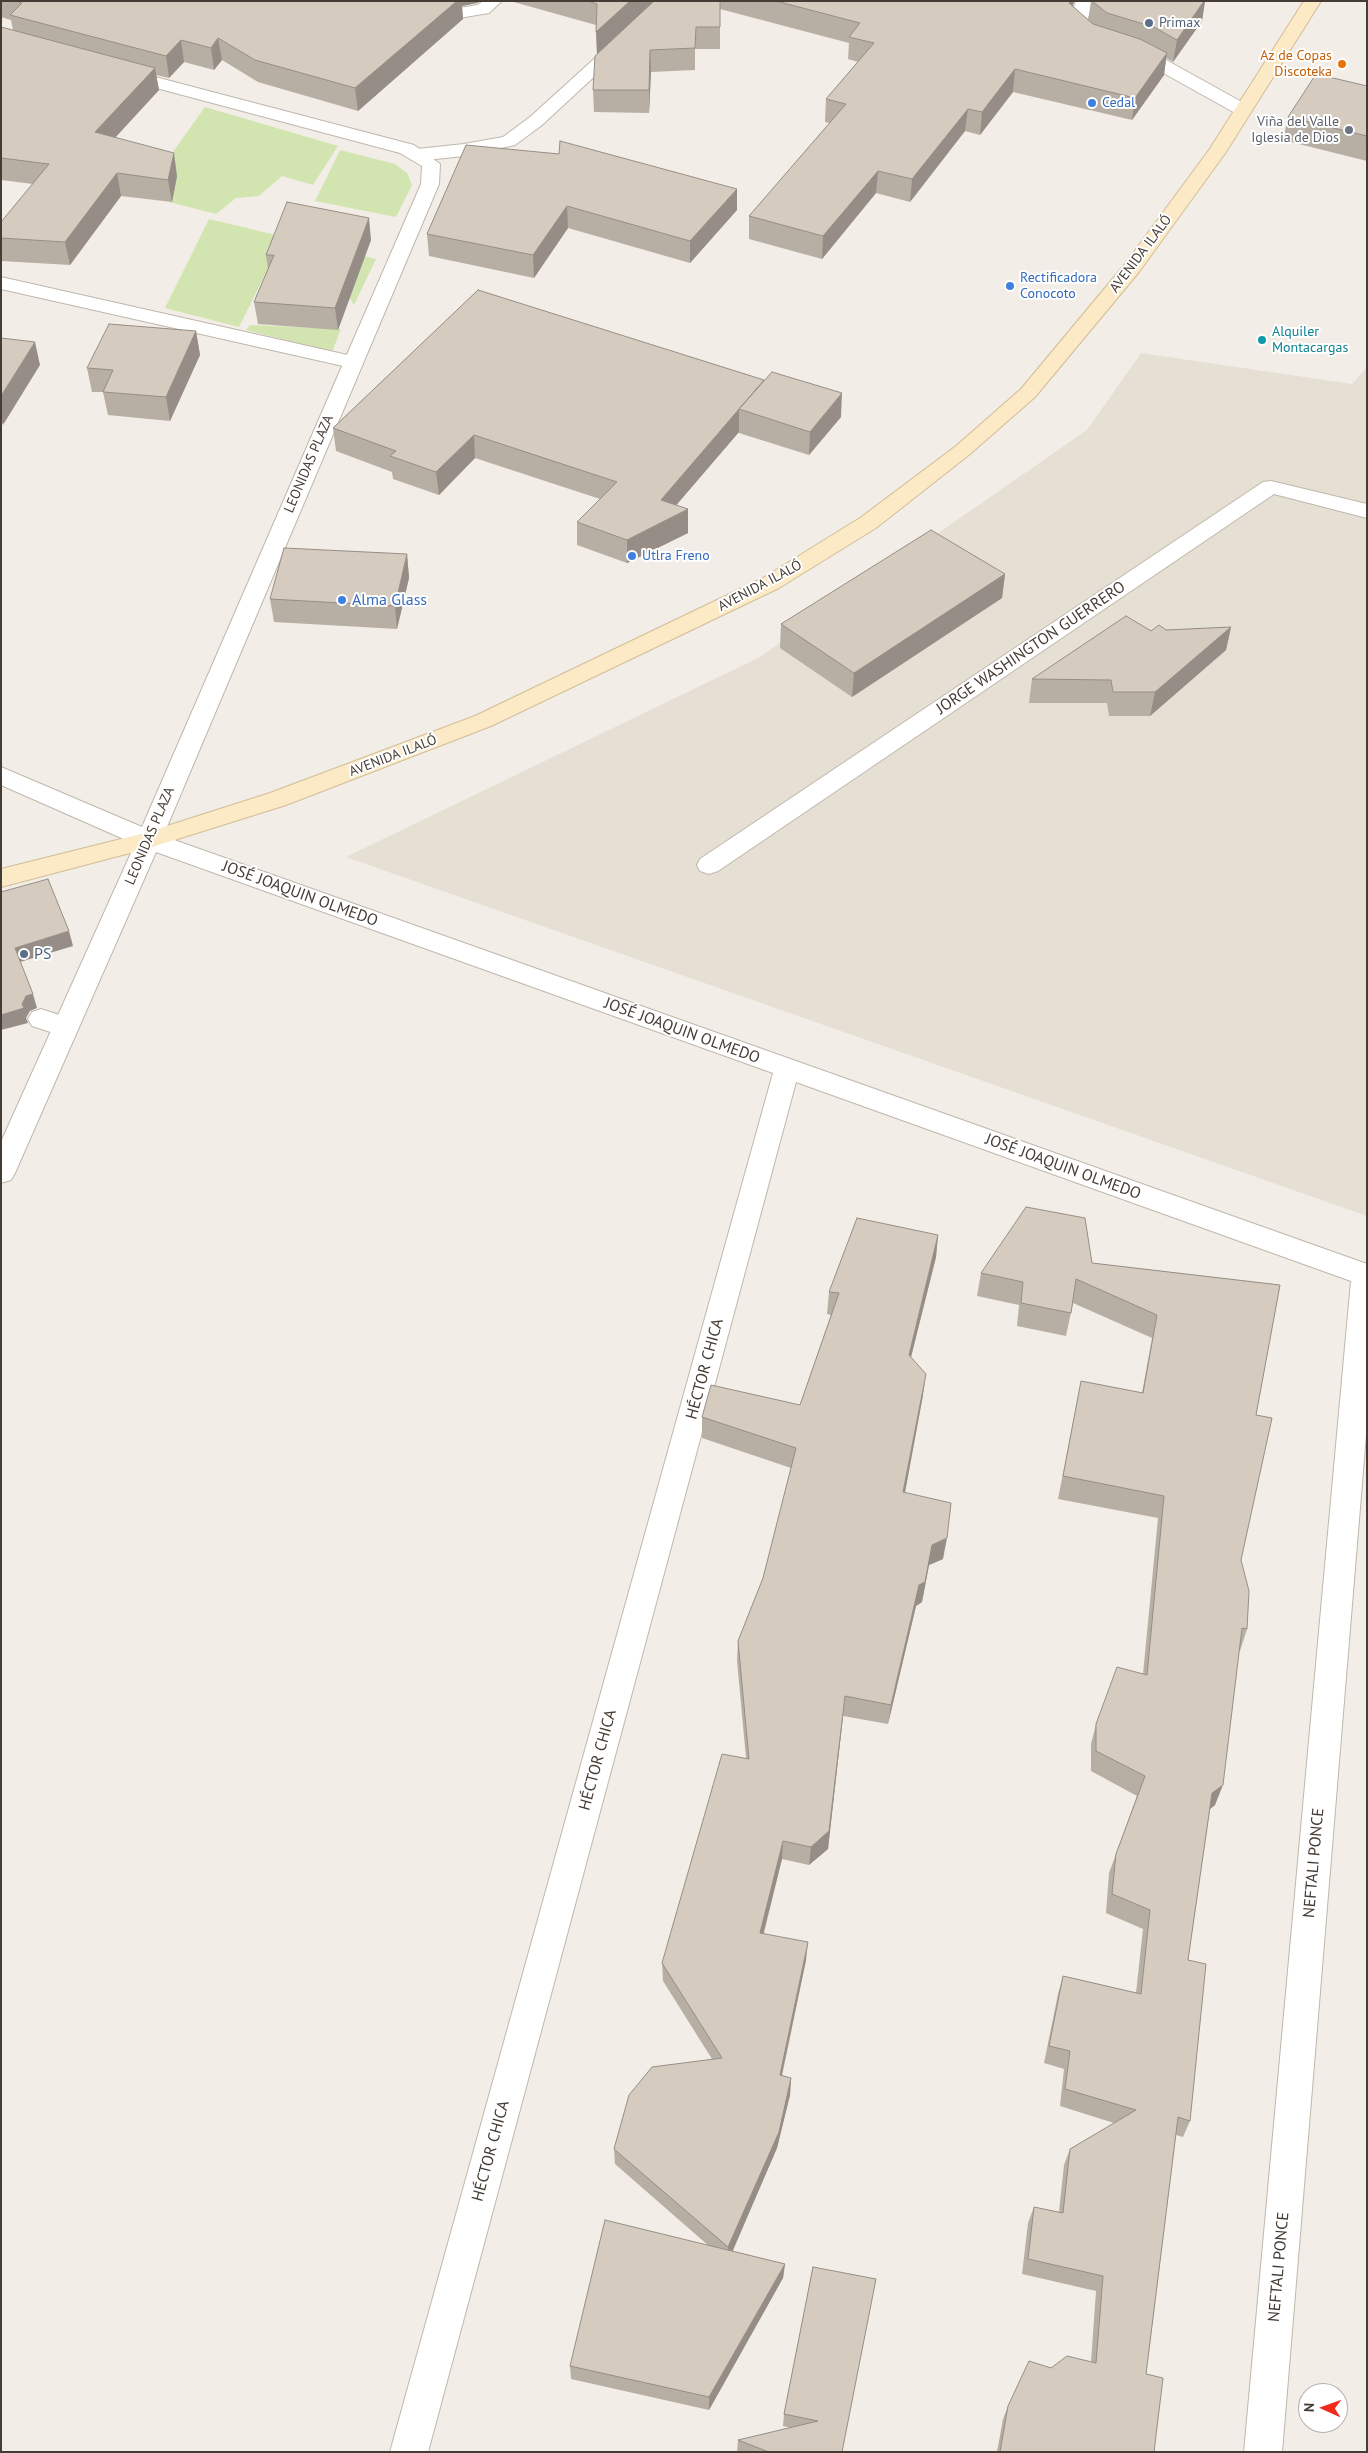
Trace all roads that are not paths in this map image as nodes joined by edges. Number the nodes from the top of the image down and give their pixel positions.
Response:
1 (372, 1) edge
2 (494, 1) edge
3 (668, 1) edge
4 (1085, 1) edge
5 (1313, 1) edge
6 (1147, 37) edge
7 (1139, 53) junction
8 (98, 66) edge
9 (1243, 110) junction
10 (417, 155) junction
11 (1, 283) edge
12 (352, 362) junction
13 (1367, 511) edge
14 (1, 775) edge
15 (149, 840) junction
16 (710, 865) dead end
17 (1, 878) edge
18 (41, 1019) dead end
19 (66, 1027) junction
20 (787, 1068) junction
21 (1, 1173) edge
22 (1366, 1275) edge
23 (409, 2452) edge
24 (1263, 2452) edge

1 - 2 street
3 - 10 street
4 - 7 street
5 - 9 main road, AVENIDA ILALÓ
6 - 7 street
7 - 9 street
8 - 10 street, LEONIDAS PLAZA
9 - 15 main road, AVENIDA ILALÓ
10 - 12 street, LEONIDAS PLAZA
11 - 12 street
12 - 15 street, LEONIDAS PLAZA
13 - 16 street, JORGE WASHINGTON GUERRERO
14 - 15 street, JOSÉ JOAQUIN OLMEDO
15 - 17 main road, AVENIDA ILALÓ
15 - 19 street, LEONIDAS PLAZA
15 - 20 street, JOSÉ JOAQUIN OLMEDO
18 - 19 street
19 - 21 street, LEONIDAS PLAZA
20 - 22 street, JOSÉ JOAQUIN OLMEDO
20 - 23 street, HÉCTOR CHICA
22 - 24 street, NEFTALI PONCE

